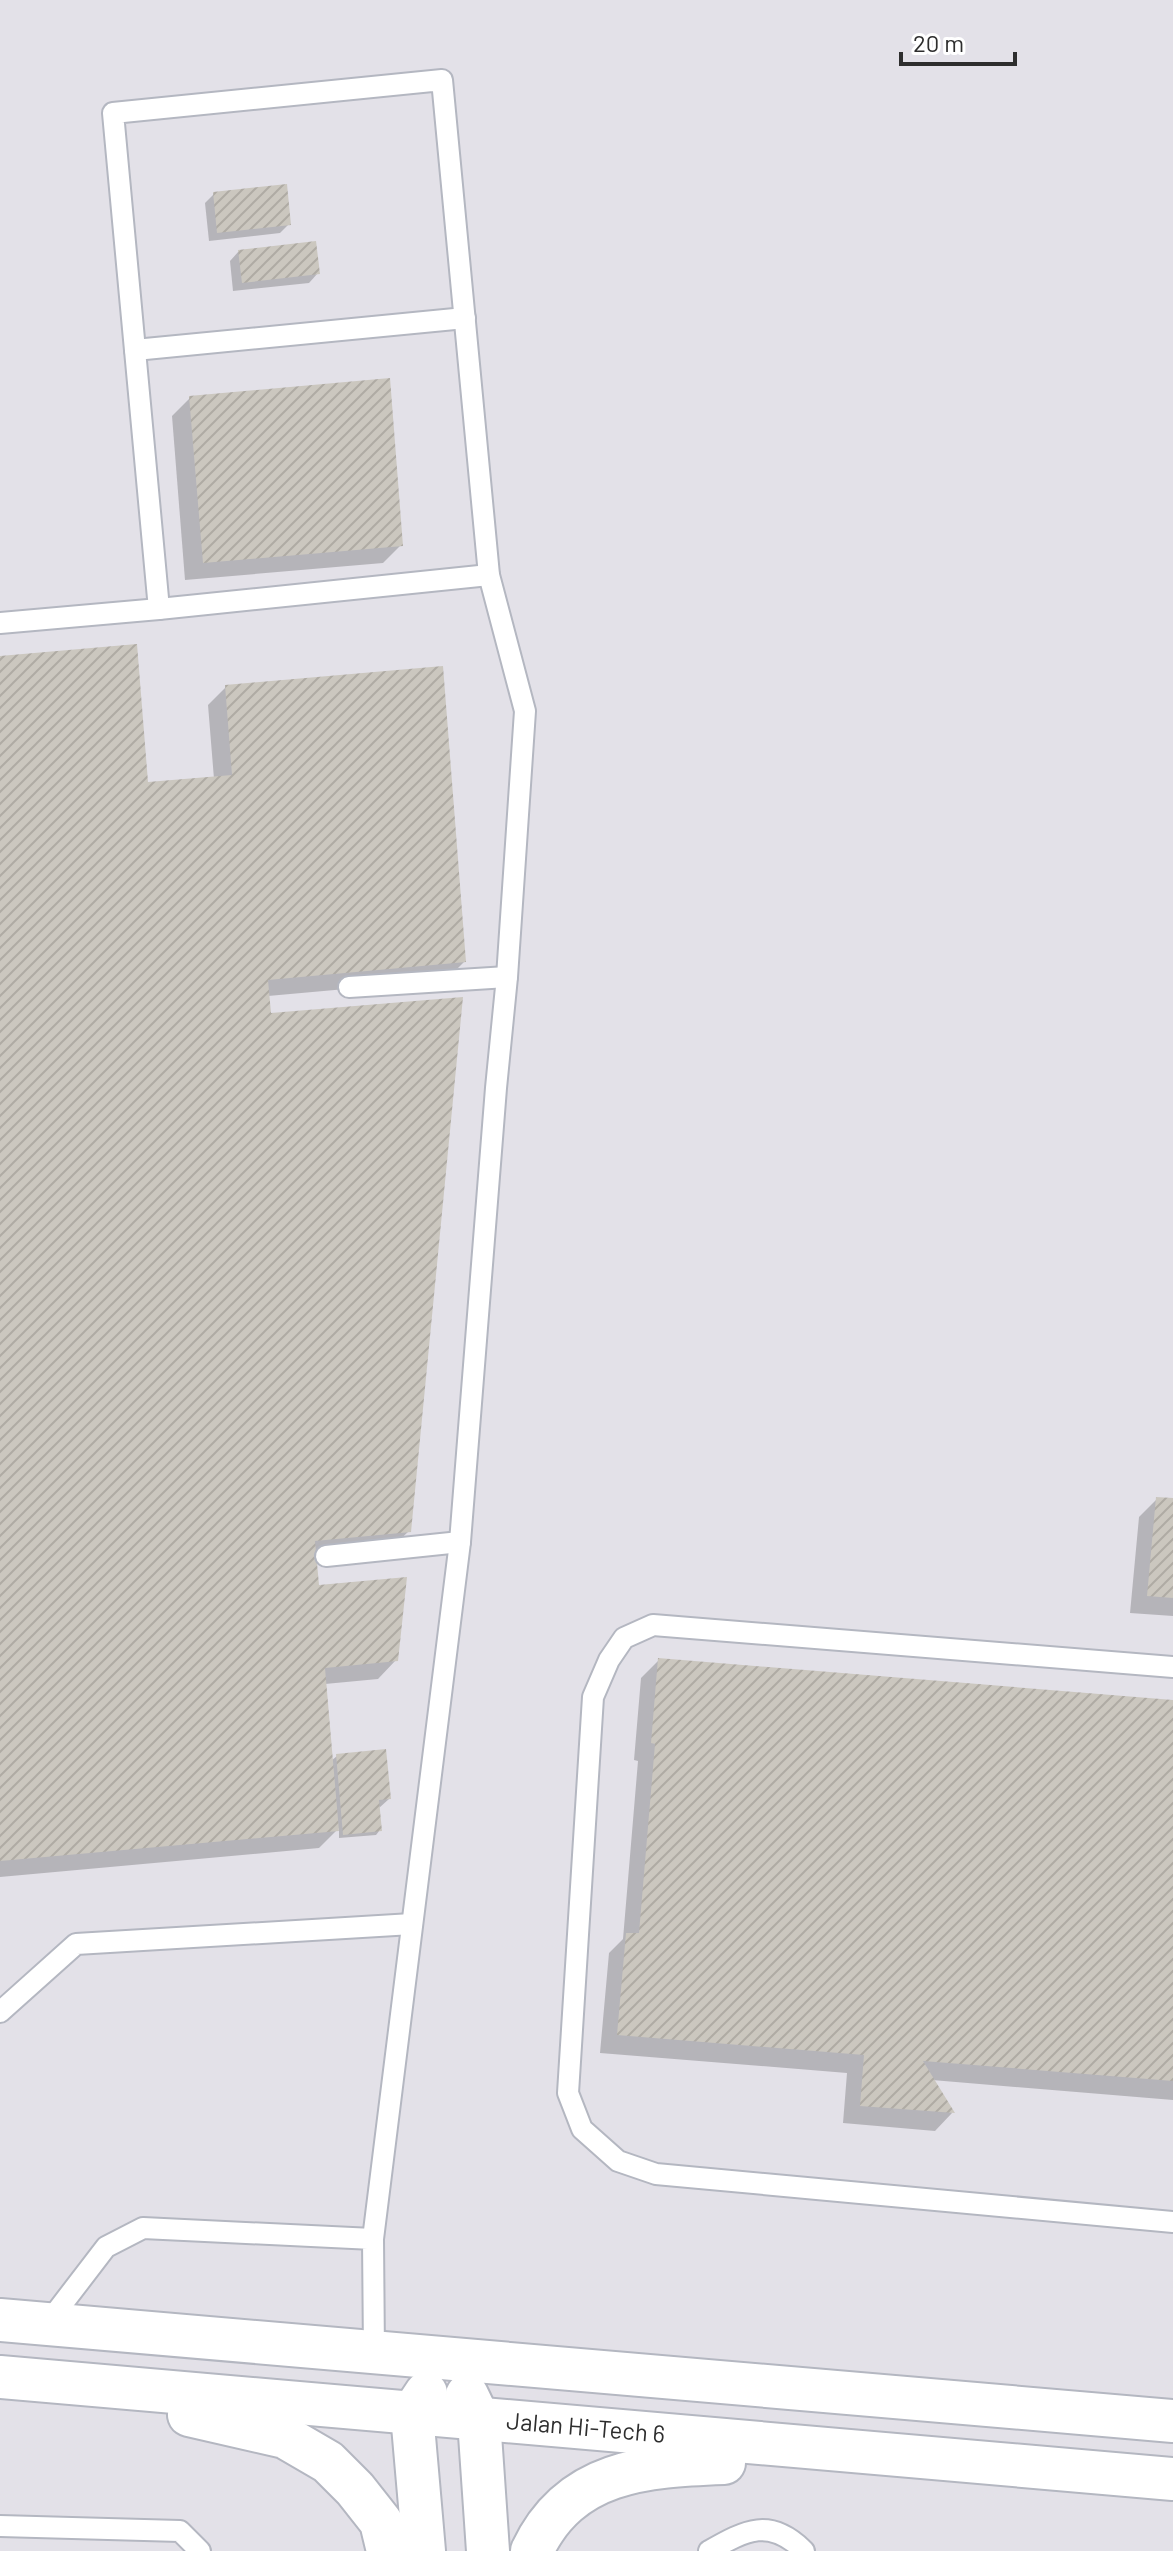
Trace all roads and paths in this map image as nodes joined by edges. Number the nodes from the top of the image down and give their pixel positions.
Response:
1 (465, 318) junction
2 (135, 350) junction
3 (489, 575) junction
4 (159, 609) junction
5 (0, 623) edge
6 (507, 977) junction
7 (349, 987) dead end
8 (460, 1542) junction
9 (326, 1556) dead end
10 (1173, 1667) edge
11 (412, 1924) junction
12 (0, 2012) edge
13 (1173, 2222) edge
14 (373, 2239) junction
15 (0, 2320) edge
16 (47, 2324) junction
17 (374, 2354) junction
18 (449, 2358) junction
19 (16, 2377) edge
20 (412, 2414) junction
21 (479, 2420) junction
22 (1173, 2421) edge
23 (889, 2455) junction
24 (1173, 2479) edge
25 (0, 2526) edge
26 (200, 2551) edge
27 (388, 2551) edge
28 (424, 2551) edge
29 (488, 2551) edge
30 (532, 2551) edge
31 (709, 2551) edge
32 (804, 2551) edge

1 - 2 lane
1 - 2 lane
1 - 3 lane
2 - 4 lane
3 - 4 lane
3 - 6 lane
4 - 5 lane
6 - 7 lane
6 - 8 lane
8 - 9 lane
8 - 11 lane
10 - 13 lane
11 - 12 lane
11 - 14 lane
14 - 16 lane
14 - 17 lane
15 - 16 street
16 - 17 street
17 - 18 street
18 - 20 street
18 - 21 street
18 - 22 street
19 - 20 street, Jalan Hi-Tech 6
19 - 27 street
20 - 21 street, Jalan Hi-Tech 6
20 - 28 street
21 - 23 street, Jalan Hi-Tech 6
21 - 29 street
23 - 24 street, Jalan Hi-Tech 6
23 - 30 street
25 - 26 lane
31 - 32 lane

